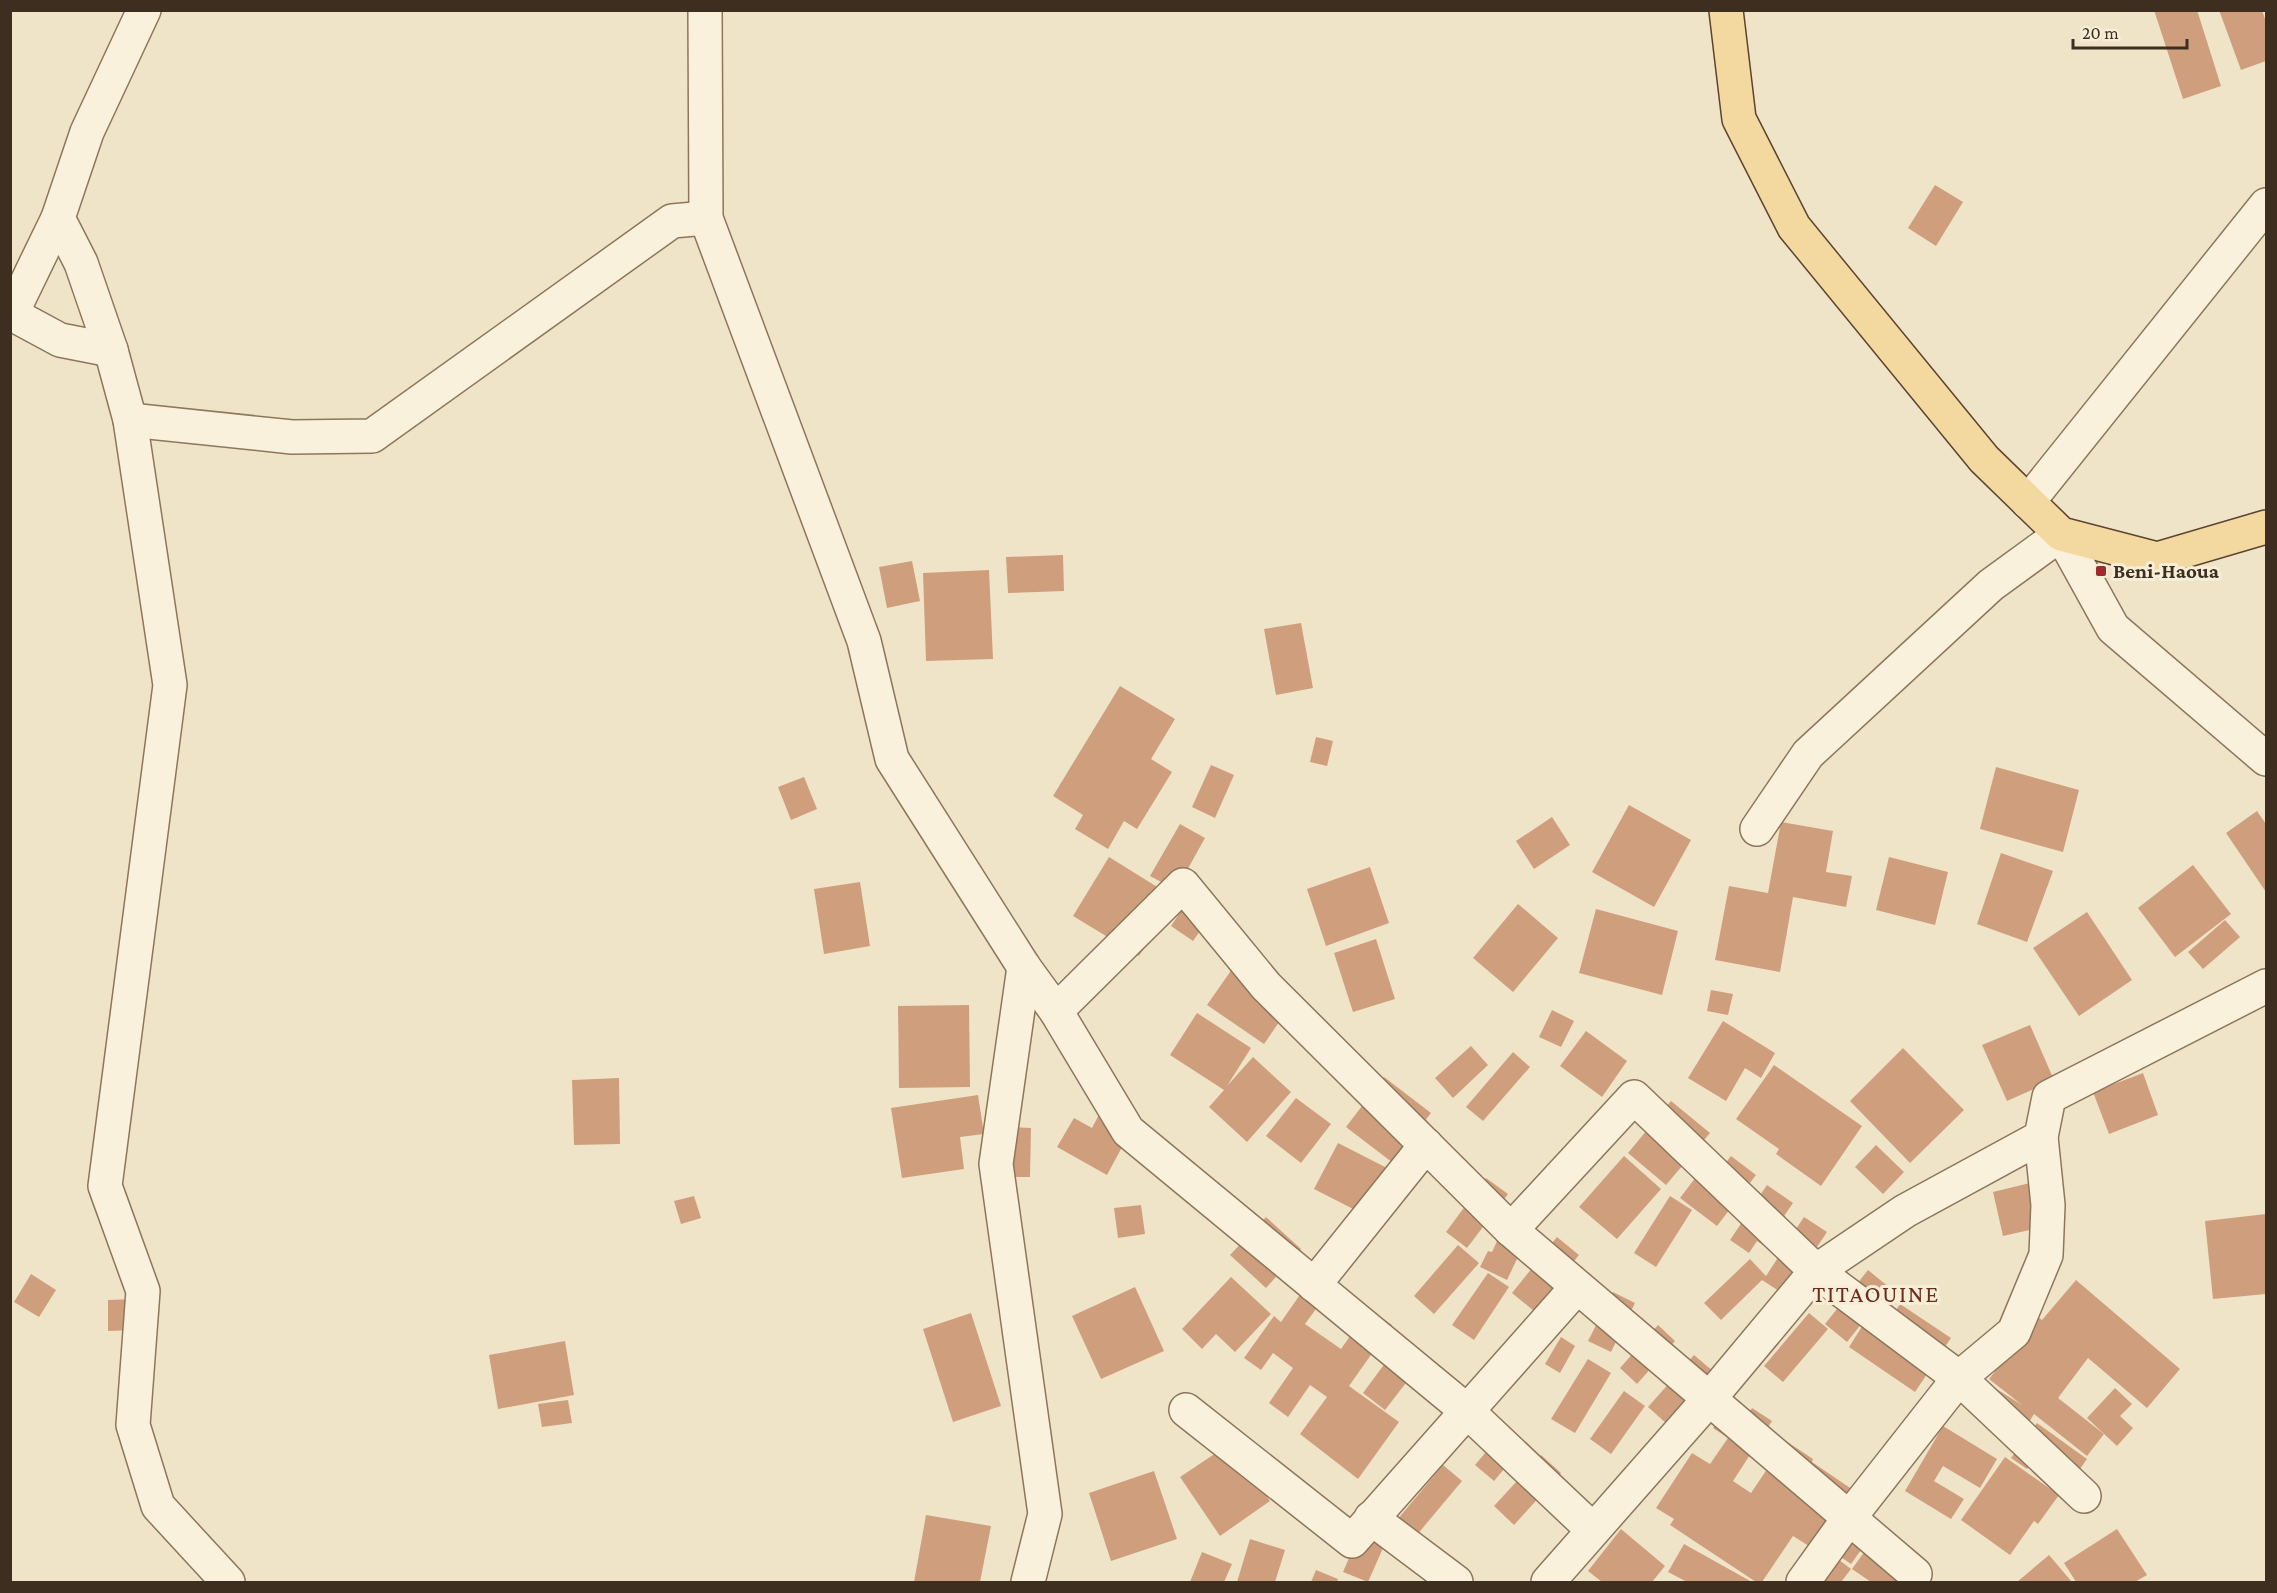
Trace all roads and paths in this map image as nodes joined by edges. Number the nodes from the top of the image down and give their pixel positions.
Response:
1 (144, 10) edge
2 (705, 10) edge
3 (1726, 10) edge
4 (2266, 205) edge
5 (58, 218) junction
6 (706, 218) junction
7 (11, 313) edge
8 (111, 350) junction
9 (130, 420) junction
10 (2028, 502) junction
11 (2266, 527) edge
12 (2061, 534) junction
13 (2266, 759) edge
14 (1757, 829) dead end
15 (1024, 967) junction
16 (2266, 986) edge
17 (1056, 1011) junction
18 (2041, 1137) junction
19 (1426, 1146) junction
20 (1511, 1230) junction
21 (1816, 1270) junction
22 (1314, 1285) junction
23 (1577, 1287) junction
24 (1959, 1378) junction
25 (1709, 1399) junction
26 (1186, 1410) dead end
27 (1467, 1411) junction
28 (2084, 1496) dead end
29 (1371, 1518) junction
30 (1849, 1518) junction
31 (1593, 1530) junction
32 (1915, 1574) dead end
33 (228, 1582) edge
34 (1028, 1582) edge
35 (1456, 1582) edge
36 (1548, 1582) edge
37 (1803, 1582) edge

1 - 5 street
2 - 6 street
3 - 10 main road
4 - 10 street
5 - 7 street
5 - 8 street
6 - 9 street
6 - 15 street
7 - 8 street
8 - 9 street
9 - 33 street
10 - 12 main road
11 - 12 main road
12 - 13 street
12 - 14 street
15 - 17 street
15 - 34 street
16 - 18 street
17 - 19 street
17 - 22 street
18 - 21 street
18 - 24 street
19 - 20 street
19 - 22 street
20 - 21 street
20 - 23 street
21 - 24 street
21 - 25 street
22 - 27 street
23 - 25 street
23 - 27 street
24 - 28 street
24 - 30 street
25 - 30 street
25 - 31 street
26 - 29 street
27 - 29 street
27 - 31 street
29 - 35 street
30 - 32 street
30 - 37 street
31 - 36 street

